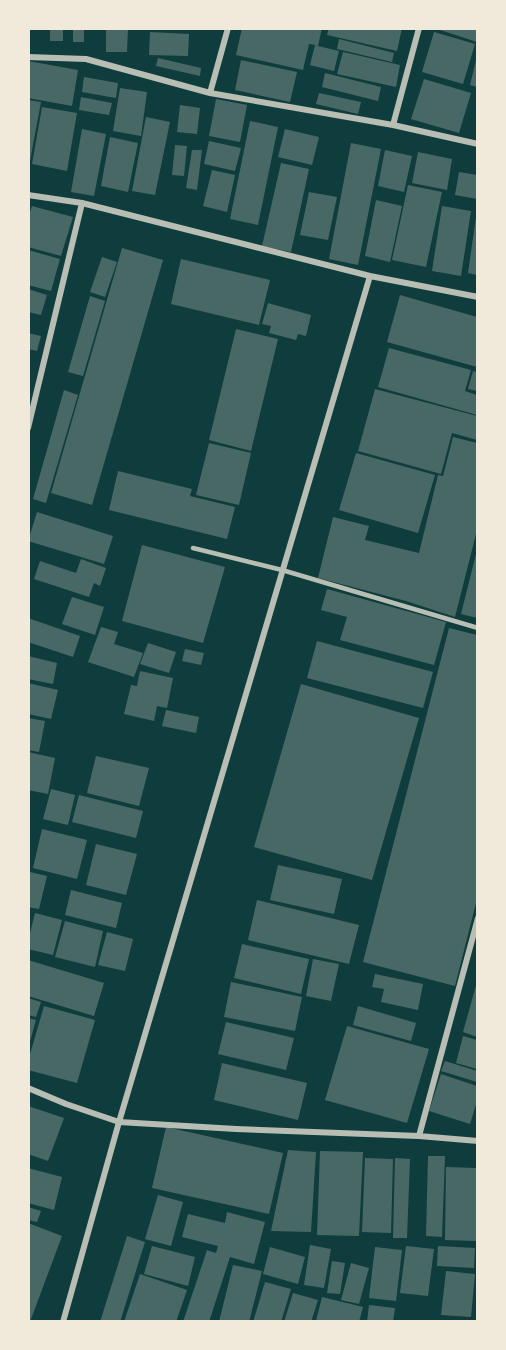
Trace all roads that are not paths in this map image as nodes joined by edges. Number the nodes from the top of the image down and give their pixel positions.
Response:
1 (228, 28) edge
2 (419, 28) edge
3 (28, 57) edge
4 (210, 93) junction
5 (393, 125) junction
6 (477, 144) edge
7 (28, 195) edge
8 (82, 203) junction
9 (370, 276) junction
10 (477, 297) edge
11 (28, 428) edge
12 (193, 548) dead end
13 (282, 570) junction
14 (477, 628) edge
15 (477, 918) edge
16 (28, 1088) edge
17 (119, 1122) junction
18 (419, 1136) junction
19 (477, 1141) edge
20 (63, 1322) edge

1 - 4 street
2 - 5 street
3 - 4 street
4 - 5 street
5 - 6 street
7 - 8 street
8 - 9 street
8 - 11 street
9 - 10 street
9 - 13 street
12 - 13 lane
13 - 14 lane
13 - 17 street
15 - 18 street
16 - 17 street
17 - 18 street
17 - 20 street
18 - 19 street

